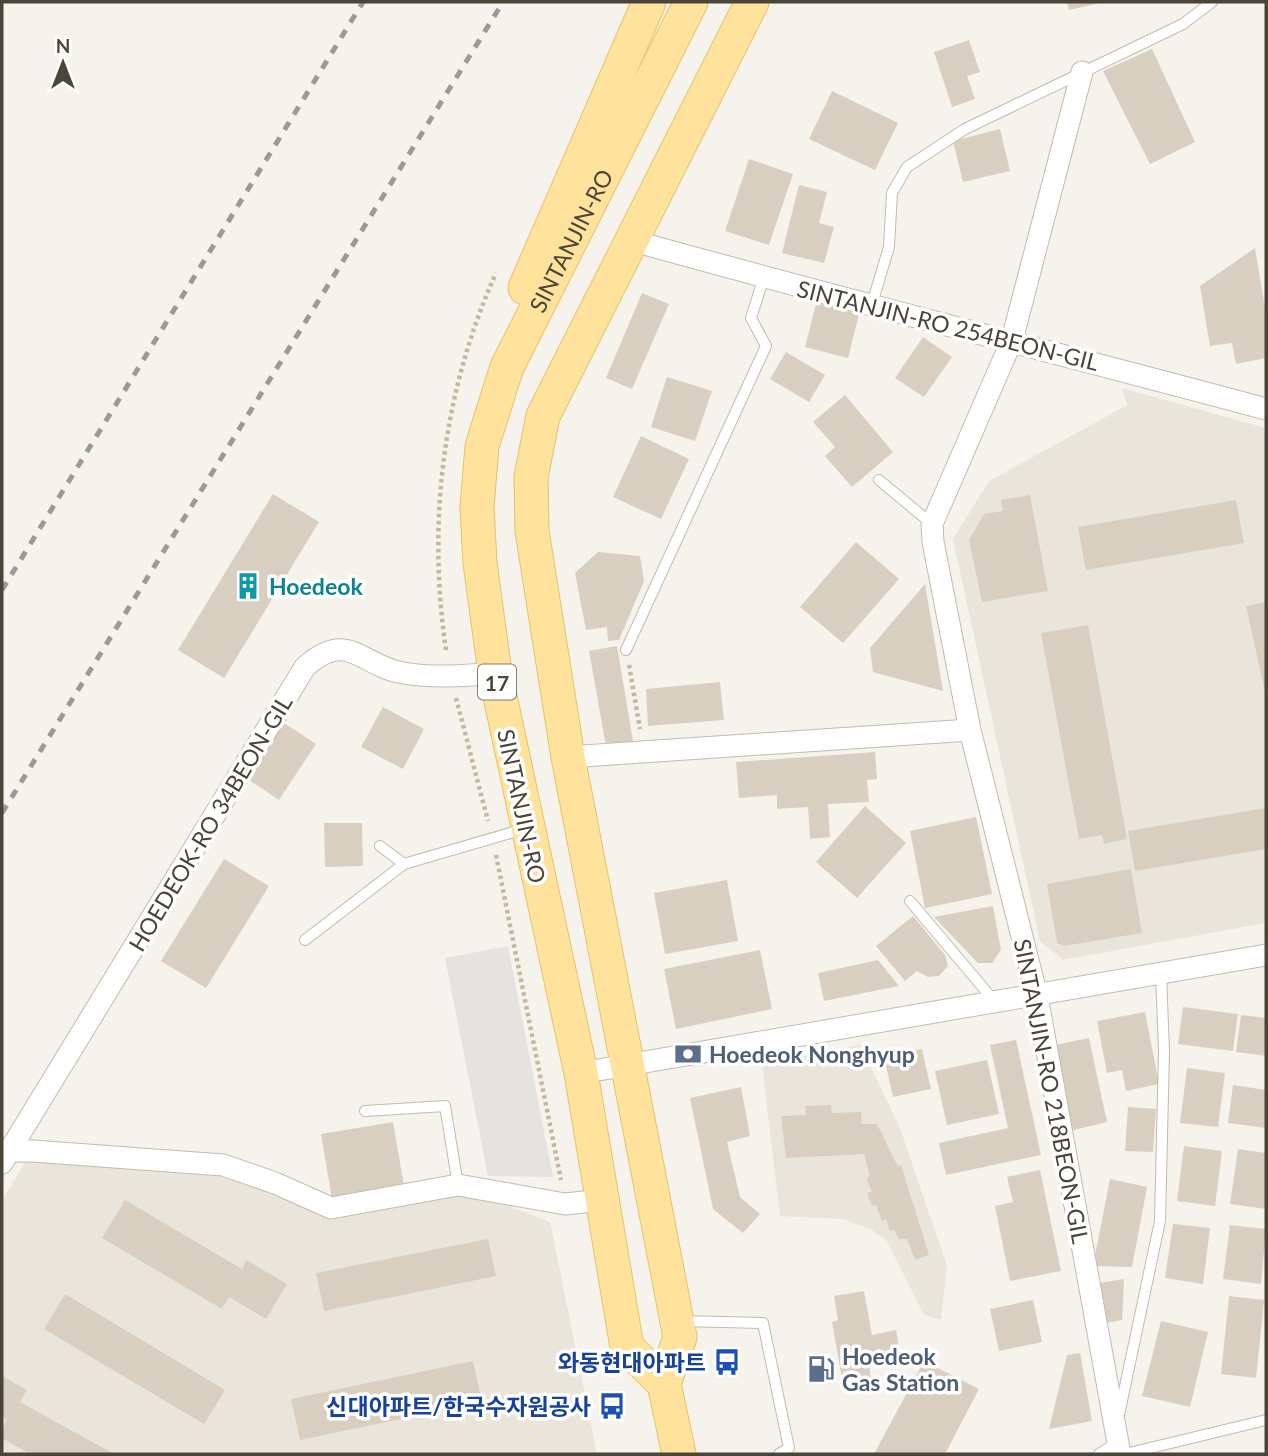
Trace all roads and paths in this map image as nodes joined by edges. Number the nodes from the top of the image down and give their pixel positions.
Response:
1 (649, 2) edge
2 (691, 2) edge
3 (752, 2) edge
4 (1212, 2) edge
5 (1082, 72) junction
6 (630, 240) junction
7 (764, 278) junction
8 (871, 307) junction
9 (1012, 340) junction
10 (507, 367) junction
11 (1266, 409) edge
12 (880, 480) dead end
13 (932, 524) junction
14 (626, 650) joint
15 (495, 673) junction
16 (456, 697) dead end
17 (970, 730) junction
18 (643, 751) junction
19 (568, 757) junction
20 (488, 821) dead end
21 (527, 828) junction
22 (380, 846) dead end
23 (496, 853) dead end
24 (404, 864) junction
25 (910, 901) dead end
26 (305, 940) dead end
27 (1266, 955) edge
28 (1161, 974) junction
29 (1038, 996) junction
30 (996, 1003) junction
31 (628, 1064) junction
32 (581, 1073) junction
33 (365, 1111) dead end
34 (4, 1156) edge
35 (458, 1185) junction
36 (562, 1187) dead end
37 (603, 1200) junction
38 (677, 1321) junction
39 (664, 1384) junction
40 (1266, 1420) edge
41 (1120, 1445) edge
42 (679, 1454) edge
43 (779, 1454) edge
44 (1099, 1454) edge

1 - 10 main road
2 - 10 main road, SINTANJIN-RO / 17
3 - 6 main road
4 - 5 lane
5 - 8 lane
5 - 9 street
6 - 7 street, SINTANJIN-RO 254BEON-GIL
6 - 19 main road
7 - 8 street, SINTANJIN-RO 254BEON-GIL
7 - 14 lane
8 - 9 street, SINTANJIN-RO 254BEON-GIL
9 - 11 street, SINTANJIN-RO 254BEON-GIL
9 - 13 street
10 - 15 main road, SINTANJIN-RO / 17
12 - 13 lane
13 - 17 street, SINTANJIN-RO 218BEON-GIL
14 - 18 path
15 - 21 main road, SINTANJIN-RO / 17
15 - 34 street, HOEDEOK-RO 34BEON-GIL
16 - 20 path
17 - 18 street
17 - 29 street, SINTANJIN-RO 218BEON-GIL
18 - 19 street
19 - 31 main road
21 - 24 lane
21 - 32 main road, SINTANJIN-RO / 17
22 - 24 lane
23 - 36 path
24 - 26 lane
25 - 30 lane
27 - 28 street
28 - 29 street
28 - 41 lane
29 - 30 street
29 - 41 street, SINTANJIN-RO 218BEON-GIL
30 - 31 street
31 - 32 street
31 - 38 main road
32 - 37 main road, SINTANJIN-RO / 17
33 - 35 lane
34 - 35 street, HOEDEOK-RO 34BEON-GIL
35 - 37 street, HOEDEOK-RO 34BEON-GIL
37 - 39 main road, SINTANJIN-RO / 17
38 - 39 main road
38 - 43 lane
39 - 42 main road
40 - 41 lane
41 - 44 lane

